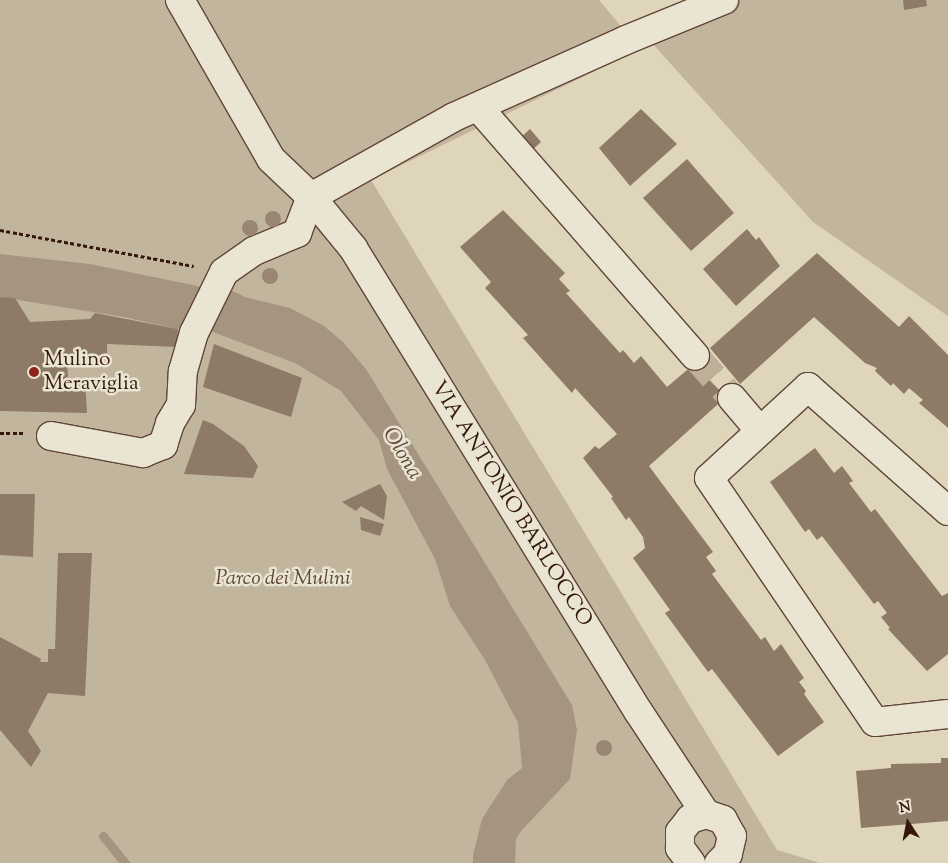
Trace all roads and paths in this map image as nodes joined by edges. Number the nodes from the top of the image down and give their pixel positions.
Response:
1 (180, 0) edge
2 (724, 0) edge
3 (478, 107) junction
4 (311, 197) junction
5 (0, 230) edge
6 (224, 272) junction
7 (695, 356) tunnel mouth
8 (732, 398) tunnel mouth
9 (760, 431) junction
10 (51, 436) dead end
11 (948, 511) edge
12 (948, 714) edge
13 (706, 814) junction
14 (691, 863) edge
15 (719, 863) edge

1 - 4 street, VIA ANTONIO BARLOCCO
2 - 3 street
3 - 4 street
3 - 7 street
4 - 6 street
4 - 13 street, VIA ANTONIO BARLOCCO
5 - 6 path
6 - 10 street
8 - 9 street
9 - 11 street
9 - 12 street
13 - 14 street
13 - 15 street, VIA ANTONIO BARLOCCO

